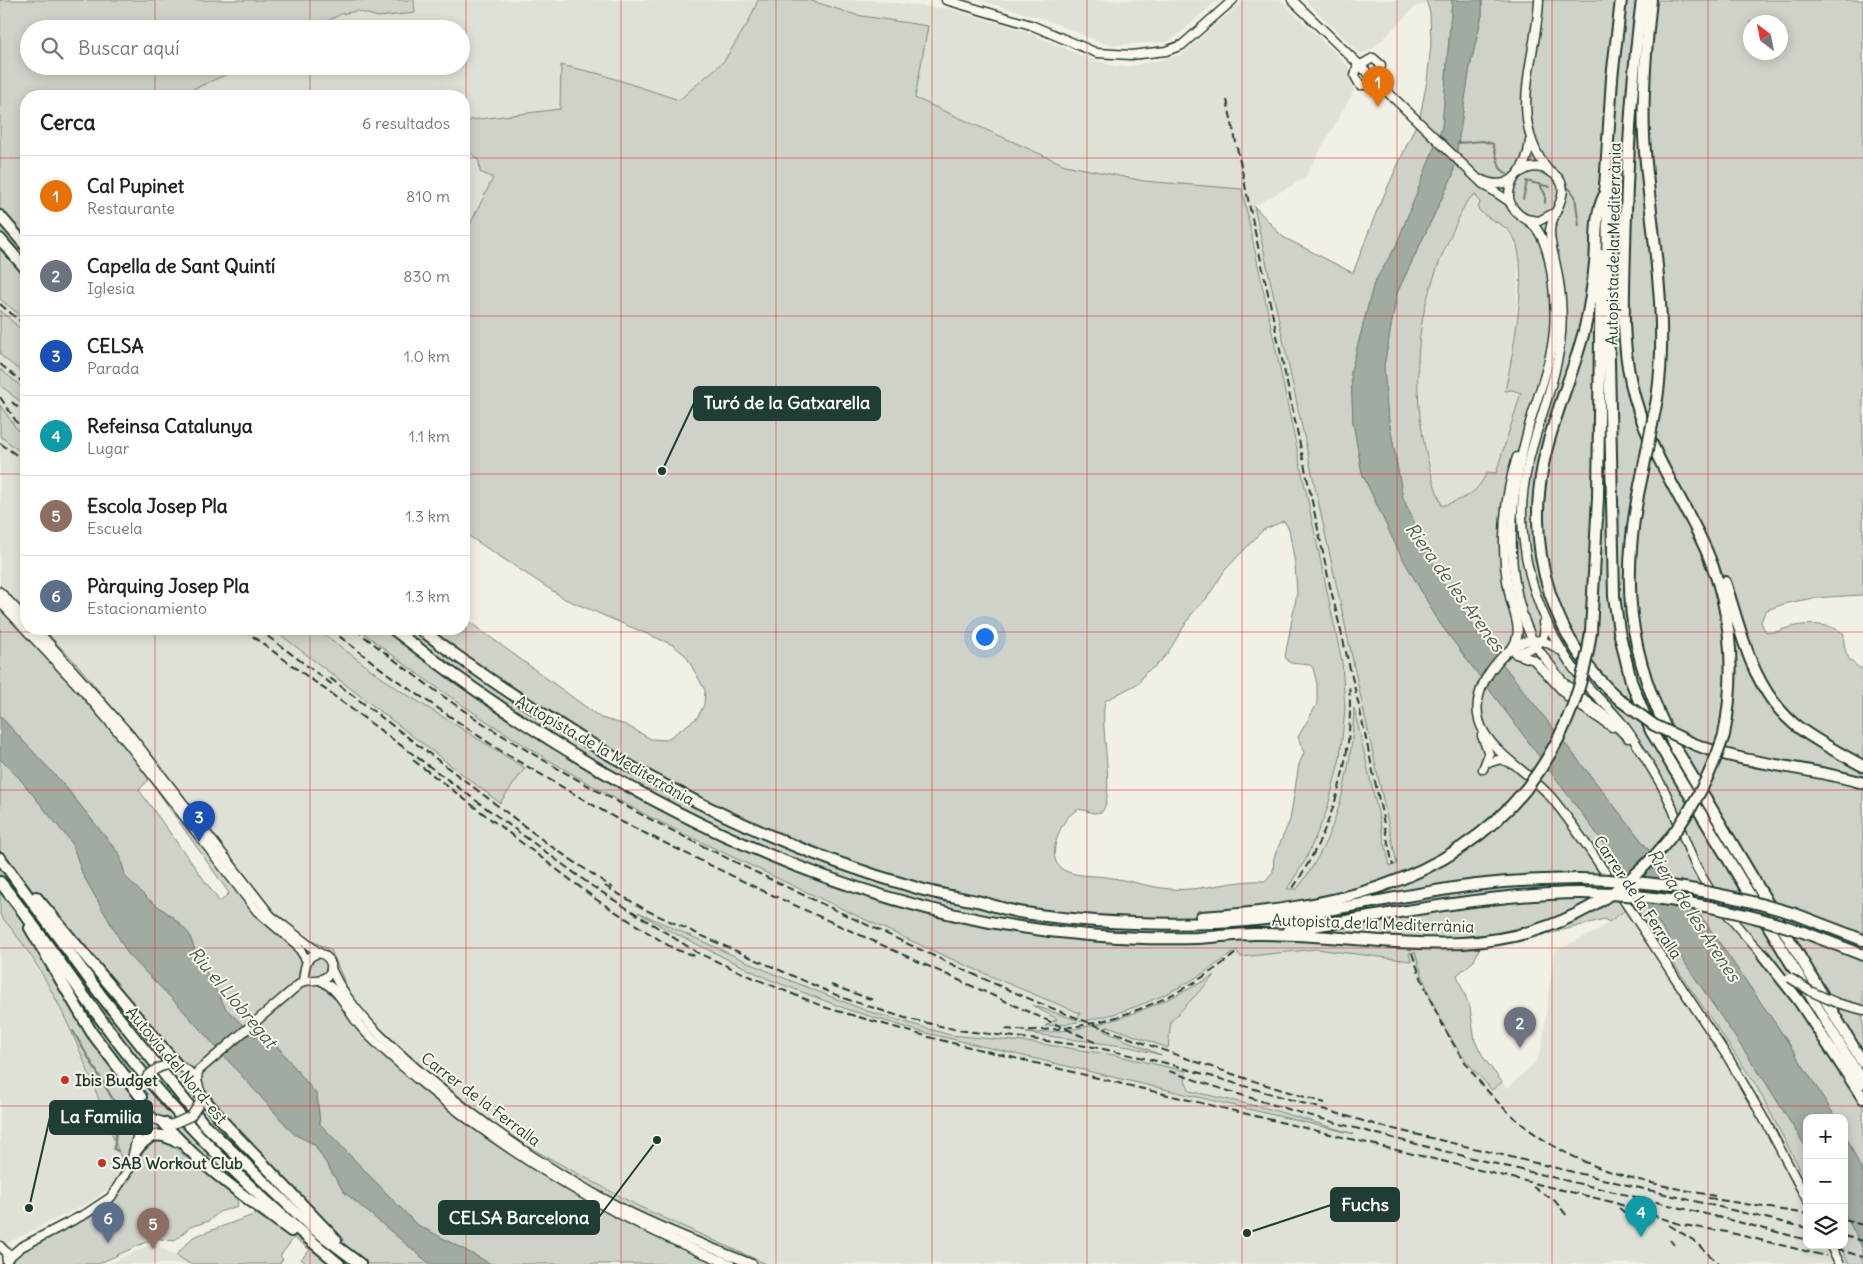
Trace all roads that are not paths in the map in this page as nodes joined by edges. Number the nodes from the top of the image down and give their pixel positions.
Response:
1 (946, 0) edge
2 (1232, 0) edge
3 (1292, 0) edge
4 (1539, 0) edge
5 (1621, 0) edge
6 (1642, 0) edge
7 (1651, 0) edge
8 (1359, 64) junction
9 (1377, 81) junction
10 (1530, 136) junction
11 (1548, 170) junction
12 (1517, 175) junction
13 (1476, 177) junction
14 (1605, 184) junction
15 (1604, 196) junction
16 (1510, 202) junction
17 (1557, 211) junction
18 (0, 216) edge
19 (1522, 217) junction
20 (0, 239) edge
21 (20, 239) edge
22 (20, 262) edge
23 (1529, 427) junction
24 (1648, 434) junction
25 (0, 592) edge
26 (0, 602) edge
27 (1540, 609) junction
28 (20, 613) edge
29 (20, 623) edge
30 (31, 635) edge
31 (41, 635) edge
32 (401, 635) edge
33 (428, 635) edge
34 (1532, 637) dead end
35 (1542, 640) junction
36 (1538, 649) dead end
37 (1513, 652) junction
38 (1565, 655) junction
39 (1478, 720) junction
40 (1628, 738) junction
41 (1496, 748) junction
42 (1491, 762) junction
43 (1648, 763) junction
44 (1519, 766) junction
45 (1863, 766) edge
46 (1863, 783) edge
47 (1, 860) edge
48 (0, 882) edge
49 (12, 897) junction
50 (976, 901) junction
51 (1255, 934) junction
52 (1863, 940) edge
53 (319, 954) junction
54 (1763, 955) junction
55 (1863, 955) edge
56 (306, 964) junction
57 (331, 969) junction
58 (317, 979) junction
59 (304, 981) junction
60 (1863, 1010) edge
61 (1863, 1064) edge
62 (173, 1065) junction
63 (189, 1071) junction
64 (198, 1071) junction
65 (197, 1080) junction
66 (1863, 1084) edge
67 (141, 1091) junction
68 (1863, 1098) edge
69 (200, 1099) junction
70 (144, 1107) junction
71 (154, 1119) junction
72 (169, 1124) junction
73 (139, 1130) junction
74 (181, 1144) junction
75 (135, 1152) junction
76 (1803, 1192) edge
77 (1, 1247) edge
78 (21, 1247) junction
79 (1832, 1249) edge
80 (7, 1262) edge
81 (337, 1263) edge
82 (359, 1263) edge
83 (730, 1264) edge
84 (752, 1264) edge
85 (1840, 1264) edge

1 - 2 street
3 - 8 street
4 - 10 street
5 - 14 highway, Autopista de la Mediterrània
6 - 24 highway, Autopista de la Mediterrània
7 - 61 highway, bridge
8 - 9 street
8 - 9 street
8 - 9 street
9 - 13 street
10 - 11 street
10 - 12 street
11 - 12 street
11 - 17 street
12 - 13 street
12 - 16 street
13 - 16 street
14 - 15 highway, Autopista de la Mediterrània
14 - 66 highway
15 - 46 highway, bridge
15 - 50 highway, Autopista de la Mediterrània, bridge
16 - 19 street
17 - 19 street
17 - 27 street
18 - 21 highway
19 - 23 street
20 - 22 highway
23 - 34 street
23 - 37 street
24 - 45 highway
24 - 51 highway, Autopista de la Mediterrània, bridge
25 - 28 street
26 - 29 street
27 - 35 street
27 - 38 street
30 - 56 street
31 - 53 street
32 - 51 highway, Autopista de la Mediterrània
33 - 50 highway, Autopista de la Mediterrània
35 - 37 street
35 - 38 street
36 - 40 street
37 - 39 street
37 - 40 street
38 - 43 street
39 - 41 street, Carrer de la Ferralla
39 - 42 street
40 - 43 street
41 - 42 street
41 - 44 street, Carrer de la Ferralla
42 - 44 street
43 - 54 street
44 - 76 street, Carrer de la Ferralla
47 - 62 highway
47 - 82 highway, Autovia del Nord-est
48 - 49 highway, Autovia del Nord-est
49 - 67 highway
49 - 81 highway, Autovia del Nord-est
50 - 52 highway, bridge
51 - 55 highway, bridge
53 - 56 street
53 - 57 street
54 - 60 street, bridge
54 - 68 highway
56 - 58 street
56 - 59 street
57 - 58 street
57 - 84 street, Carrer de la Ferralla
58 - 59 street
58 - 83 street, Carrer de la Ferralla
59 - 64 street
62 - 63 street
62 - 67 street, bridge
63 - 64 street
63 - 65 street
64 - 65 street
65 - 69 street
67 - 70 street
69 - 72 street, bridge
69 - 82 highway
70 - 71 street
70 - 73 street
71 - 72 street
71 - 73 street
72 - 74 highway
73 - 75 street
74 - 75 highway
74 - 81 highway
75 - 78 street
77 - 78 street
77 - 80 street
78 - 80 street
79 - 85 street, bridge

